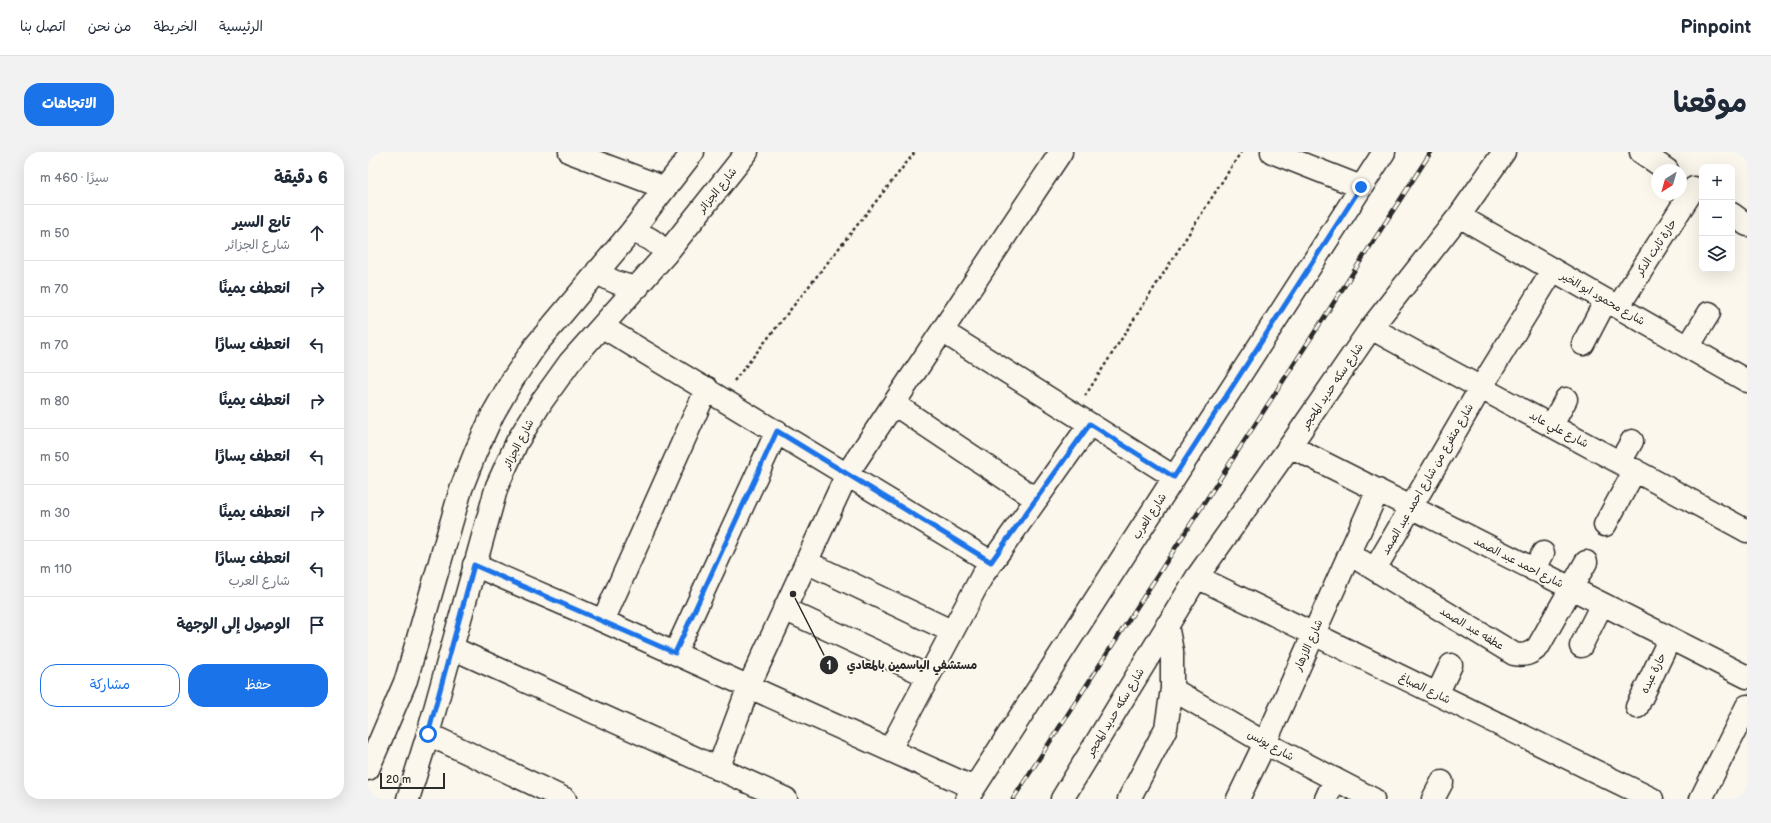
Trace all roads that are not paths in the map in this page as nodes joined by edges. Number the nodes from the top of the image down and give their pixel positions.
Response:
1 (570, 152) edge
2 (693, 152) edge
3 (747, 152) edge
4 (1061, 152) edge
5 (1272, 152) edge
6 (1504, 152) edge
7 (1641, 152) edge
8 (1376, 154) edge
9 (1658, 164) edge
10 (1361, 187) junction
11 (1692, 187) edge
12 (665, 188) junction
13 (1459, 216) junction
14 (1735, 216) edge
15 (1747, 225) edge
16 (631, 232) junction
17 (666, 254) junction
18 (1553, 270) junction
19 (597, 271) junction
20 (638, 287) junction
21 (1612, 303) junction
22 (1709, 313) dead end
23 (603, 327) junction
24 (1371, 328) junction
25 (942, 331) junction
26 (1583, 344) dead end
27 (1688, 347) junction
28 (1747, 381) edge
29 (1480, 389) junction
30 (714, 393) junction
31 (1566, 399) dead end
32 (894, 404) junction
33 (1082, 419) junction
34 (1552, 425) junction
35 (777, 431) junction
36 (1632, 441) dead end
37 (1290, 446) junction
38 (1628, 466) junction
39 (847, 474) junction
40 (1174, 477) junction
41 (1378, 490) junction
42 (1036, 499) junction
43 (1410, 506) junction
44 (1605, 524) dead end
45 (1747, 531) edge
46 (1350, 554) junction
47 (806, 562) junction
48 (991, 562) junction
49 (1586, 562) dead end
50 (474, 565) junction
51 (1375, 569) junction
52 (1197, 577) junction
53 (1571, 588) junction
54 (1602, 604) junction
55 (784, 609) junction
56 (603, 621) junction
57 (1167, 625) junction
58 (951, 631) junction
59 (1313, 633) junction
60 (1670, 638) junction
61 (1581, 646) dead end
62 (452, 648) junction
63 (675, 653) junction
64 (1450, 665) dead end
65 (928, 676) junction
66 (1747, 677) edge
67 (749, 686) junction
68 (1172, 689) junction
69 (1437, 694) junction
70 (1747, 706) edge
71 (1636, 707) dead end
72 (428, 734) junction
73 (373, 741) edge
74 (1265, 743) junction
75 (890, 749) junction
76 (368, 769) edge
77 (718, 769) junction
78 (1336, 779) junction
79 (533, 793) edge
80 (970, 793) edge
81 (408, 799) edge
82 (565, 799) edge
83 (786, 799) edge
84 (1062, 799) edge
85 (1129, 799) edge
86 (1238, 799) edge
87 (1326, 799) edge
88 (1372, 799) edge
89 (1652, 799) edge
90 (1701, 799) edge

1 - 12 street
2 - 12 street
3 - 17 street, شارع الجزائر
4 - 25 street
5 - 10 street
6 - 13 street, شارع سكه حديد المحجر
7 - 9 street
8 - 10 street, شارع العرب
10 - 40 street, شارع العرب
11 - 21 street, حارة ثابت الدكر
12 - 16 street
13 - 18 street, شارع محمود ابو الخير
13 - 24 street, شارع سكه حديد المحجر
14 - 15 street
16 - 17 street
16 - 19 street
17 - 20 street, شارع الجزائر
18 - 21 street, شارع محمود ابو الخير
18 - 29 street, شارع متفرع من شارع احمد عبد الصمد
19 - 20 street
19 - 73 street
20 - 23 street, شارع الجزائر
21 - 26 street, حارة ثابت الدكر
21 - 27 street, شارع محمود ابو الخير
22 - 27 street
23 - 30 street
23 - 50 street, شارع الجزائر
24 - 29 street, شارع علي عابد
24 - 37 street, شارع سكه حديد المحجر
25 - 32 street
25 - 33 street
27 - 28 street, شارع محمود ابو الخير
29 - 34 street, شارع علي عابد
29 - 43 street, شارع متفرع من شارع احمد عبد الصمد
30 - 35 street
30 - 56 street
31 - 34 street
32 - 39 street
32 - 42 street
33 - 40 street
33 - 42 street
34 - 38 street, شارع علي عابد
35 - 39 street
35 - 63 street
36 - 38 street
37 - 41 street, شارع احمد عبد الصمد
37 - 52 street, شارع سكه حديد المحجر
38 - 44 street
38 - 45 street, شارع علي عابد
39 - 47 street
39 - 48 street
40 - 80 street, شارع العرب
41 - 43 street, شارع احمد عبد الصمد
41 - 46 street, شارع الازهار
42 - 48 street
43 - 51 street, شارع متفرع من شارع احمد عبد الصمد
43 - 53 street, شارع احمد عبد الصمد
46 - 51 street, عطفه عبد الصمد
46 - 59 street, شارع الازهار
47 - 55 street
47 - 58 street
48 - 58 street
49 - 53 street, عطفه عبد الصمد
50 - 56 street
50 - 62 street, شارع الجزائر
51 - 53 street, عطفه عبد الصمد
52 - 57 street, شارع سكه حديد المحجر
52 - 59 street, شارع الصباغ
53 - 54 street, شارع احمد عبد الصمد
54 - 60 street, شارع احمد عبد الصمد
54 - 61 street
55 - 65 street
55 - 67 street
56 - 63 street
57 - 68 street
57 - 84 street, شارع سكه حديد المحجر
58 - 65 street
59 - 69 street, شارع الصباغ
59 - 74 street, شارع الازهار
60 - 66 street, شارع احمد عبد الصمد
60 - 71 street, حارة عبده
62 - 72 street, شارع الجزائر
62 - 77 street
63 - 67 street
64 - 69 street
65 - 75 street
67 - 75 street
67 - 77 street
68 - 74 street, شارع يونس
68 - 85 street
69 - 89 street, شارع الصباغ
70 - 90 street
72 - 79 street
72 - 81 street, شارع الجزائر
73 - 76 street
74 - 78 street, شارع يونس
74 - 86 street, شارع الازهار
75 - 80 street
77 - 83 street
78 - 87 street
78 - 88 street, شارع يونس
79 - 82 street

